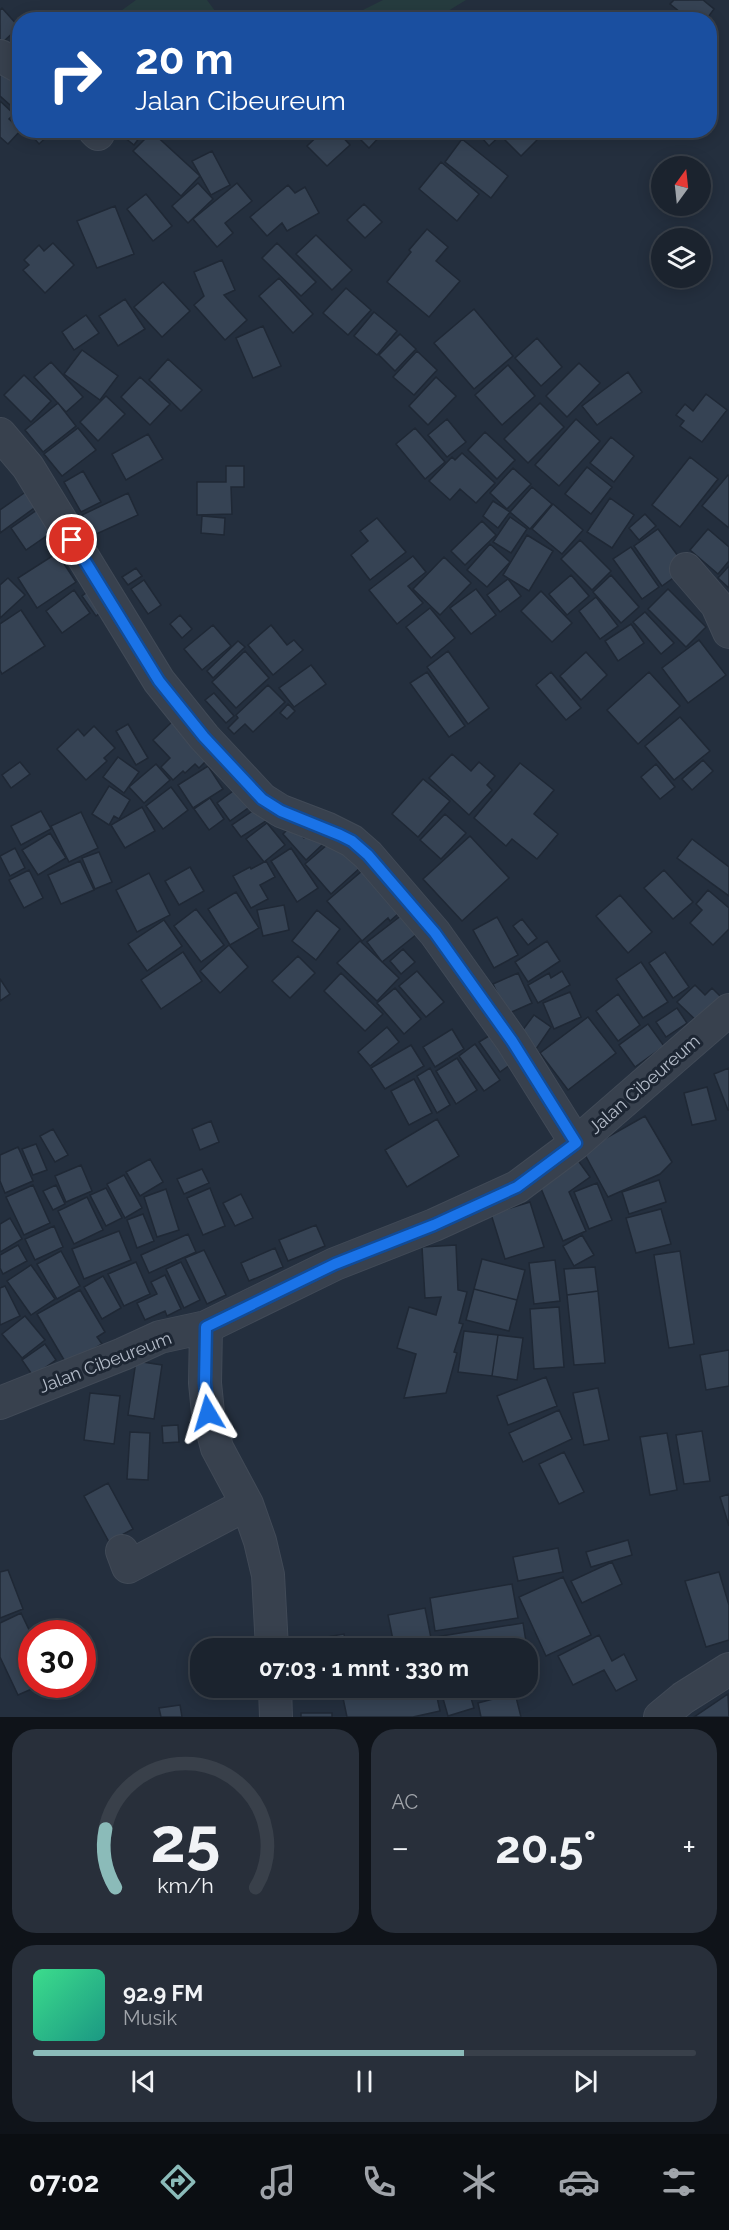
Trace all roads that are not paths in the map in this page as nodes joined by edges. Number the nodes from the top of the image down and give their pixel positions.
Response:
1 (0, 434) edge
2 (686, 569) dead end
3 (729, 632) edge
4 (729, 1010) edge
5 (576, 1143) junction
6 (206, 1327) junction
7 (0, 1403) edge
8 (247, 1503) junction
9 (122, 1551) dead end
10 (271, 1638) edge
11 (729, 1669) edge
12 (275, 1698) edge
13 (276, 1717) edge
14 (660, 1717) edge

1 - 5 street
2 - 3 street
4 - 5 street, Jalan Cibeureum
5 - 6 street, Jalan Cibeureum
6 - 7 street, Jalan Cibeureum
6 - 8 street
8 - 9 street
8 - 10 street
11 - 14 street
12 - 13 street

